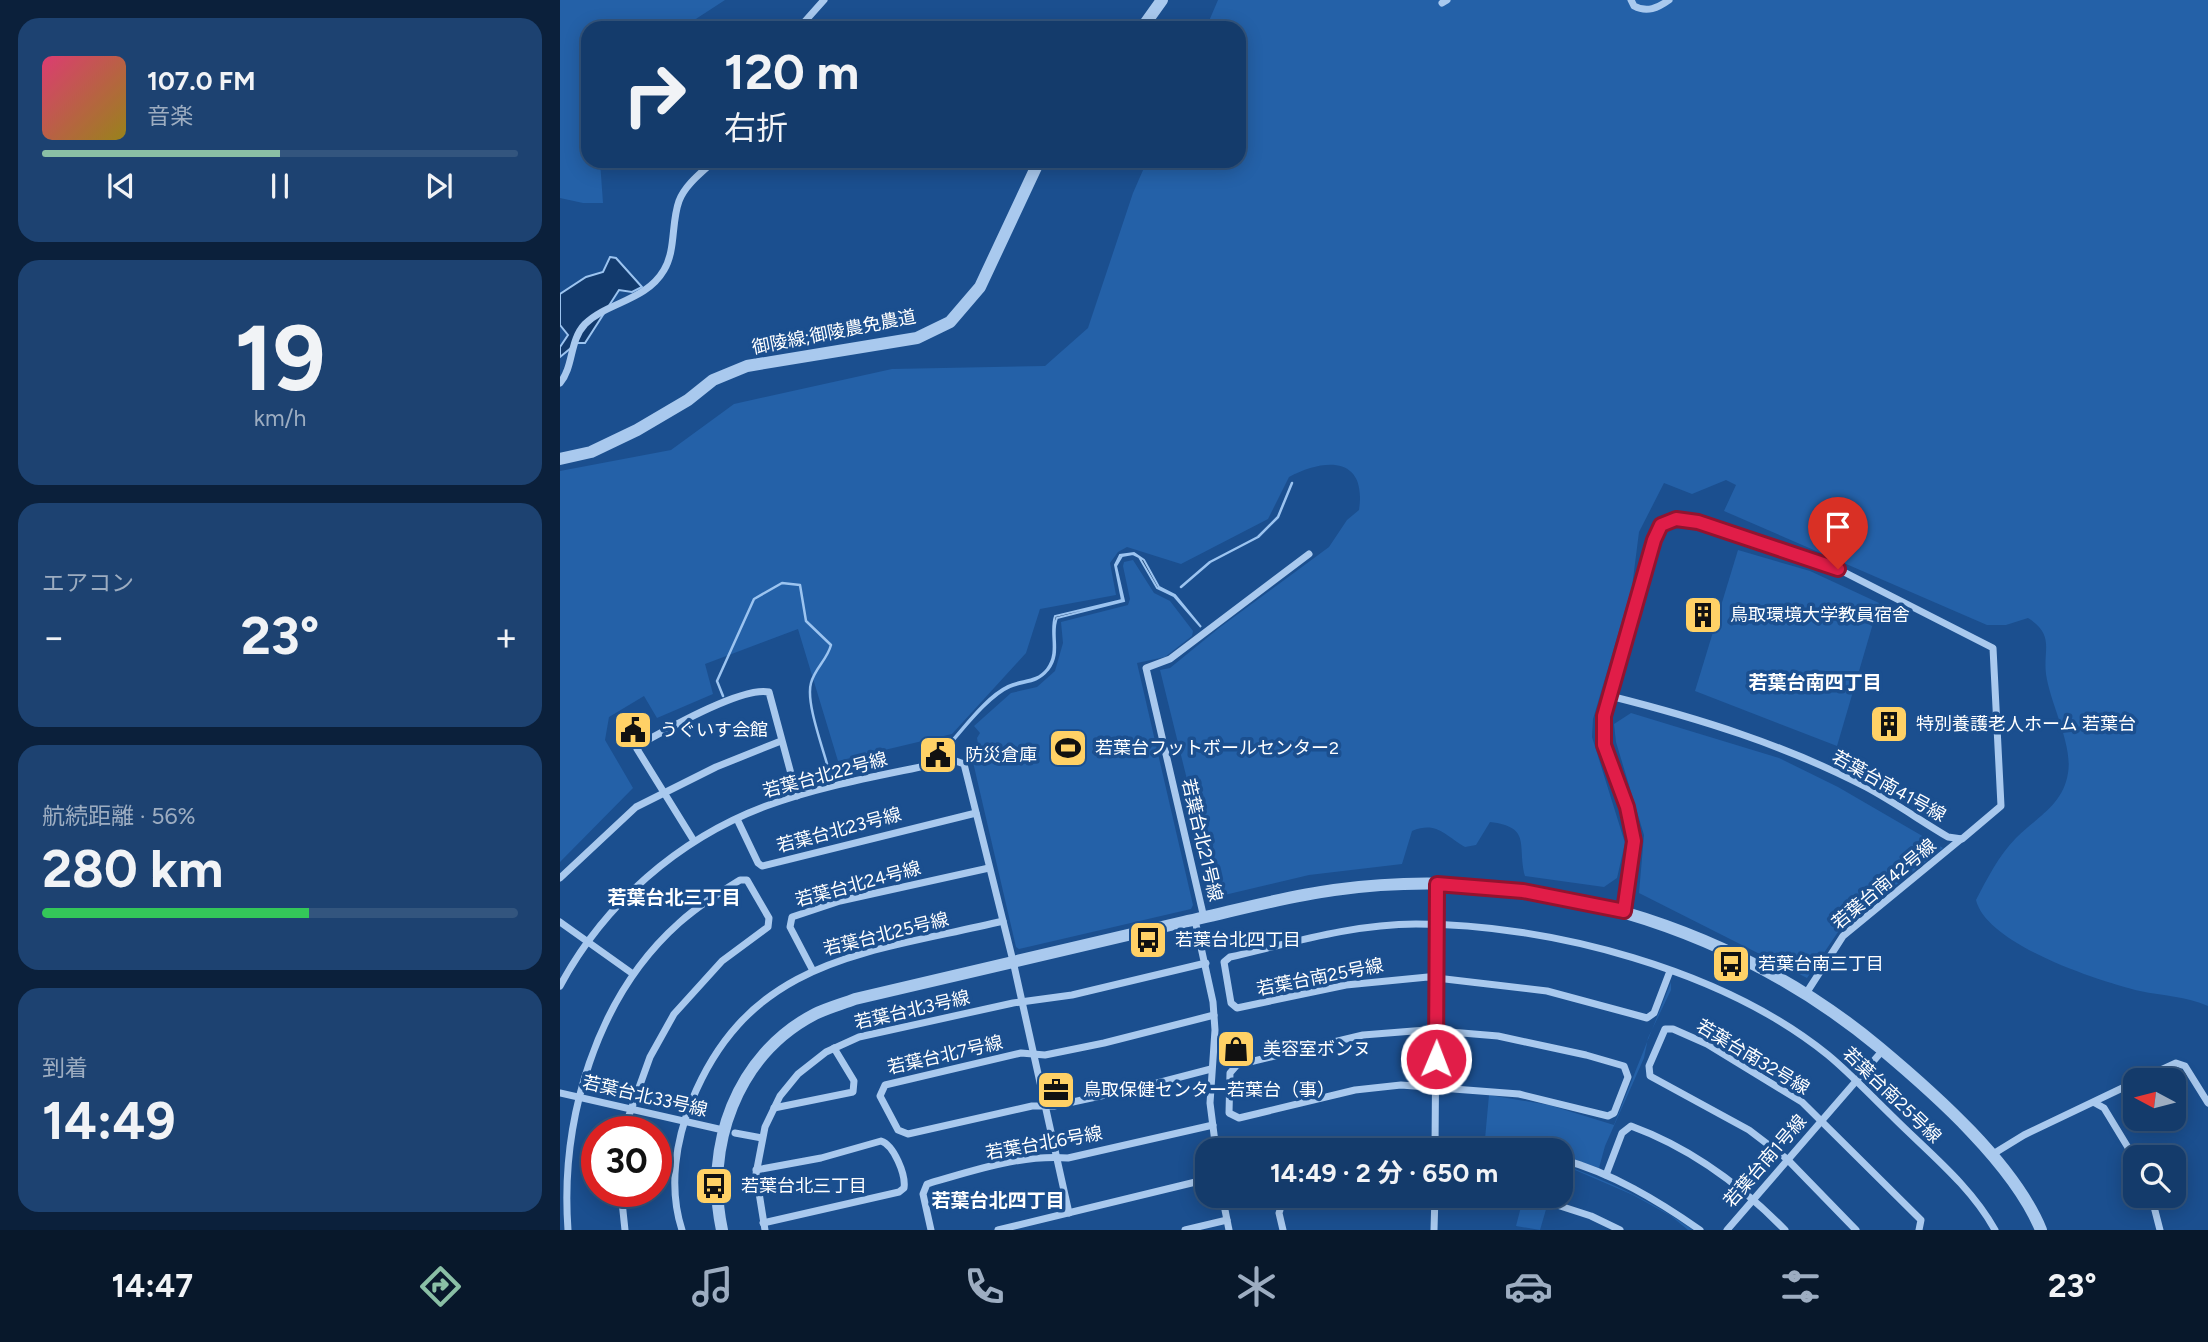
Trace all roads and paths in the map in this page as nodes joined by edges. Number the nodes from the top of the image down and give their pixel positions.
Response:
1 (824, 0) edge
2 (1162, 0) edge
3 (1631, 0) edge
4 (1669, 0) edge
5 (805, 21) edge
6 (1147, 21) edge
7 (707, 168) edge
8 (1036, 168) edge
9 (560, 383) edge
10 (560, 459) edge
11 (1309, 554) dead end
12 (1610, 696) junction
13 (782, 741) junction
14 (663, 793) junction
15 (797, 796) junction
16 (976, 813) junction
17 (737, 819) junction
18 (1962, 839) junction
19 (694, 841) junction
20 (989, 868) junction
21 (560, 878) edge
22 (1437, 884) junction
23 (1624, 911) junction
24 (1199, 919) junction
25 (1003, 921) junction
26 (560, 922) edge
27 (1437, 926) junction
28 (590, 940) junction
29 (1013, 961) junction
30 (1206, 963) junction
31 (812, 969) junction
32 (1670, 971) junction
33 (633, 974) junction
34 (1436, 979) junction
35 (560, 986) edge
36 (1807, 992) junction
37 (1023, 1002) junction
38 (1214, 1015) junction
39 (1436, 1033) junction
40 (834, 1048) junction
41 (1883, 1050) junction
42 (1035, 1053) junction
43 (2165, 1068) edge
44 (1211, 1069) junction
45 (1854, 1079) junction
46 (1436, 1085) junction
47 (2123, 1088) edge
48 (560, 1093) edge
49 (575, 1095) junction
50 (2095, 1103) junction
51 (2208, 1103) edge
52 (1045, 1105) junction
53 (774, 1108) junction
54 (629, 1109) junction
55 (627, 1116) edge
56 (684, 1120) junction
57 (1821, 1121) junction
58 (1213, 1125) junction
59 (729, 1131) junction
60 (762, 1138) junction
61 (1215, 1138) edge
62 (1434, 1138) edge
63 (2126, 1145) edge
64 (1993, 1154) junction
65 (1056, 1157) junction
66 (1787, 1159) junction
67 (1573, 1163) edge
68 (756, 1170) junction
69 (1606, 1175) junction
70 (1195, 1183) edge
71 (1754, 1198) junction
72 (623, 1207) edge
73 (1225, 1208) edge
74 (1281, 1208) edge
75 (1435, 1208) edge
76 (1567, 1208) edge
77 (2154, 1208) edge
78 (1069, 1213) junction
79 (1227, 1220) junction
80 (764, 1227) edge
81 (1016, 1228) edge
82 (568, 1230) edge
83 (625, 1230) edge
84 (682, 1230) edge
85 (722, 1230) edge
86 (931, 1230) edge
87 (998, 1230) edge
88 (1185, 1230) edge
89 (1229, 1230) edge
90 (1283, 1230) edge
91 (1434, 1230) edge
92 (1620, 1230) edge
93 (1700, 1230) edge
94 (1727, 1230) edge
95 (1785, 1230) edge
96 (1856, 1230) edge
97 (1919, 1230) edge
98 (1995, 1230) edge
99 (2041, 1230) edge
100 (2160, 1230) edge

1 - 5 street
2 - 6 street
3 - 4 street
7 - 9 street
8 - 10 street, 御陵線;御陵農免農道
11 - 24 street, 若葉台北21号線
12 - 18 street, 若葉台南41号線
12 - 18 street, 若葉台南41号線
12 - 23 street, 若葉台南41号線
13 - 14 street
13 - 14 street
13 - 15 street
14 - 19 street
14 - 21 street
15 - 16 street, 若葉台北22号線
15 - 17 street, 若葉台北22号線
16 - 17 street, 若葉台北23号線
16 - 20 street, 若葉台北22号線
17 - 19 street, 若葉台北22号線
18 - 36 street, 若葉台南42号線
19 - 28 street, 若葉台北22号線
20 - 25 street, 若葉台北22号線
20 - 31 street, 若葉台北24号線
22 - 23 street
22 - 24 street
22 - 27 street
23 - 36 street
24 - 29 street
24 - 30 street
25 - 29 street, 若葉台北22号線
25 - 31 street, 若葉台北25号線
26 - 28 street
27 - 32 street, 若葉台南25号線
27 - 34 street
27 - 34 street, 若葉台南25号線
28 - 33 street
28 - 35 street, 若葉台北22号線
29 - 37 street, 若葉台北22号線
29 - 59 street
30 - 37 street, 若葉台北3号線
30 - 38 street
31 - 56 street, 若葉台北25号線
32 - 34 street, 若葉台南25号線
32 - 45 street, 若葉台南25号線
33 - 49 street
33 - 54 street
34 - 39 street
36 - 41 street
37 - 40 street, 若葉台北3号線
37 - 42 street, 若葉台北22号線
38 - 42 street, 若葉台北7号線
38 - 44 street
39 - 46 street
39 - 46 street
39 - 46 street
40 - 53 street, 若葉台北3号線
40 - 53 street
41 - 45 street, 若葉台南1号線
41 - 64 street
42 - 52 street, 若葉台北22号線
42 - 52 street, 若葉台北7号線
43 - 51 street
44 - 52 street, 若葉台北7号線
44 - 58 street
45 - 57 street, 若葉台南1号線
45 - 98 street, 若葉台南25号線
46 - 62 street
47 - 50 street
48 - 49 street, 若葉台北33号線
49 - 54 street, 若葉台北33号線
49 - 82 street
50 - 63 street
50 - 64 street
52 - 65 street, 若葉台北22号線
53 - 60 street, 若葉台北3号線
54 - 55 street
54 - 56 street, 若葉台北33号線
56 - 59 street, 若葉台北33号線
56 - 84 street, 若葉台北25号線
57 - 66 street, 若葉台南1号線
57 - 66 street, 若葉台南32号線
57 - 97 street
58 - 61 street
58 - 65 street, 若葉台北6号線
59 - 60 street, 若葉台北33号線
59 - 85 street
60 - 68 street, 若葉台北3号線
64 - 99 street
65 - 78 street, 若葉台北22号線
65 - 86 street, 若葉台北6号線
66 - 71 street, 若葉台南1号線
66 - 96 street
67 - 69 street
68 - 80 street, 若葉台北3号線
68 - 80 street
69 - 71 street
69 - 93 street
70 - 78 street
71 - 94 street, 若葉台南1号線
71 - 95 street
72 - 83 street
73 - 79 street
74 - 90 street
75 - 91 street
76 - 92 street
77 - 100 street
78 - 81 street
79 - 88 street
79 - 89 street
81 - 87 street

